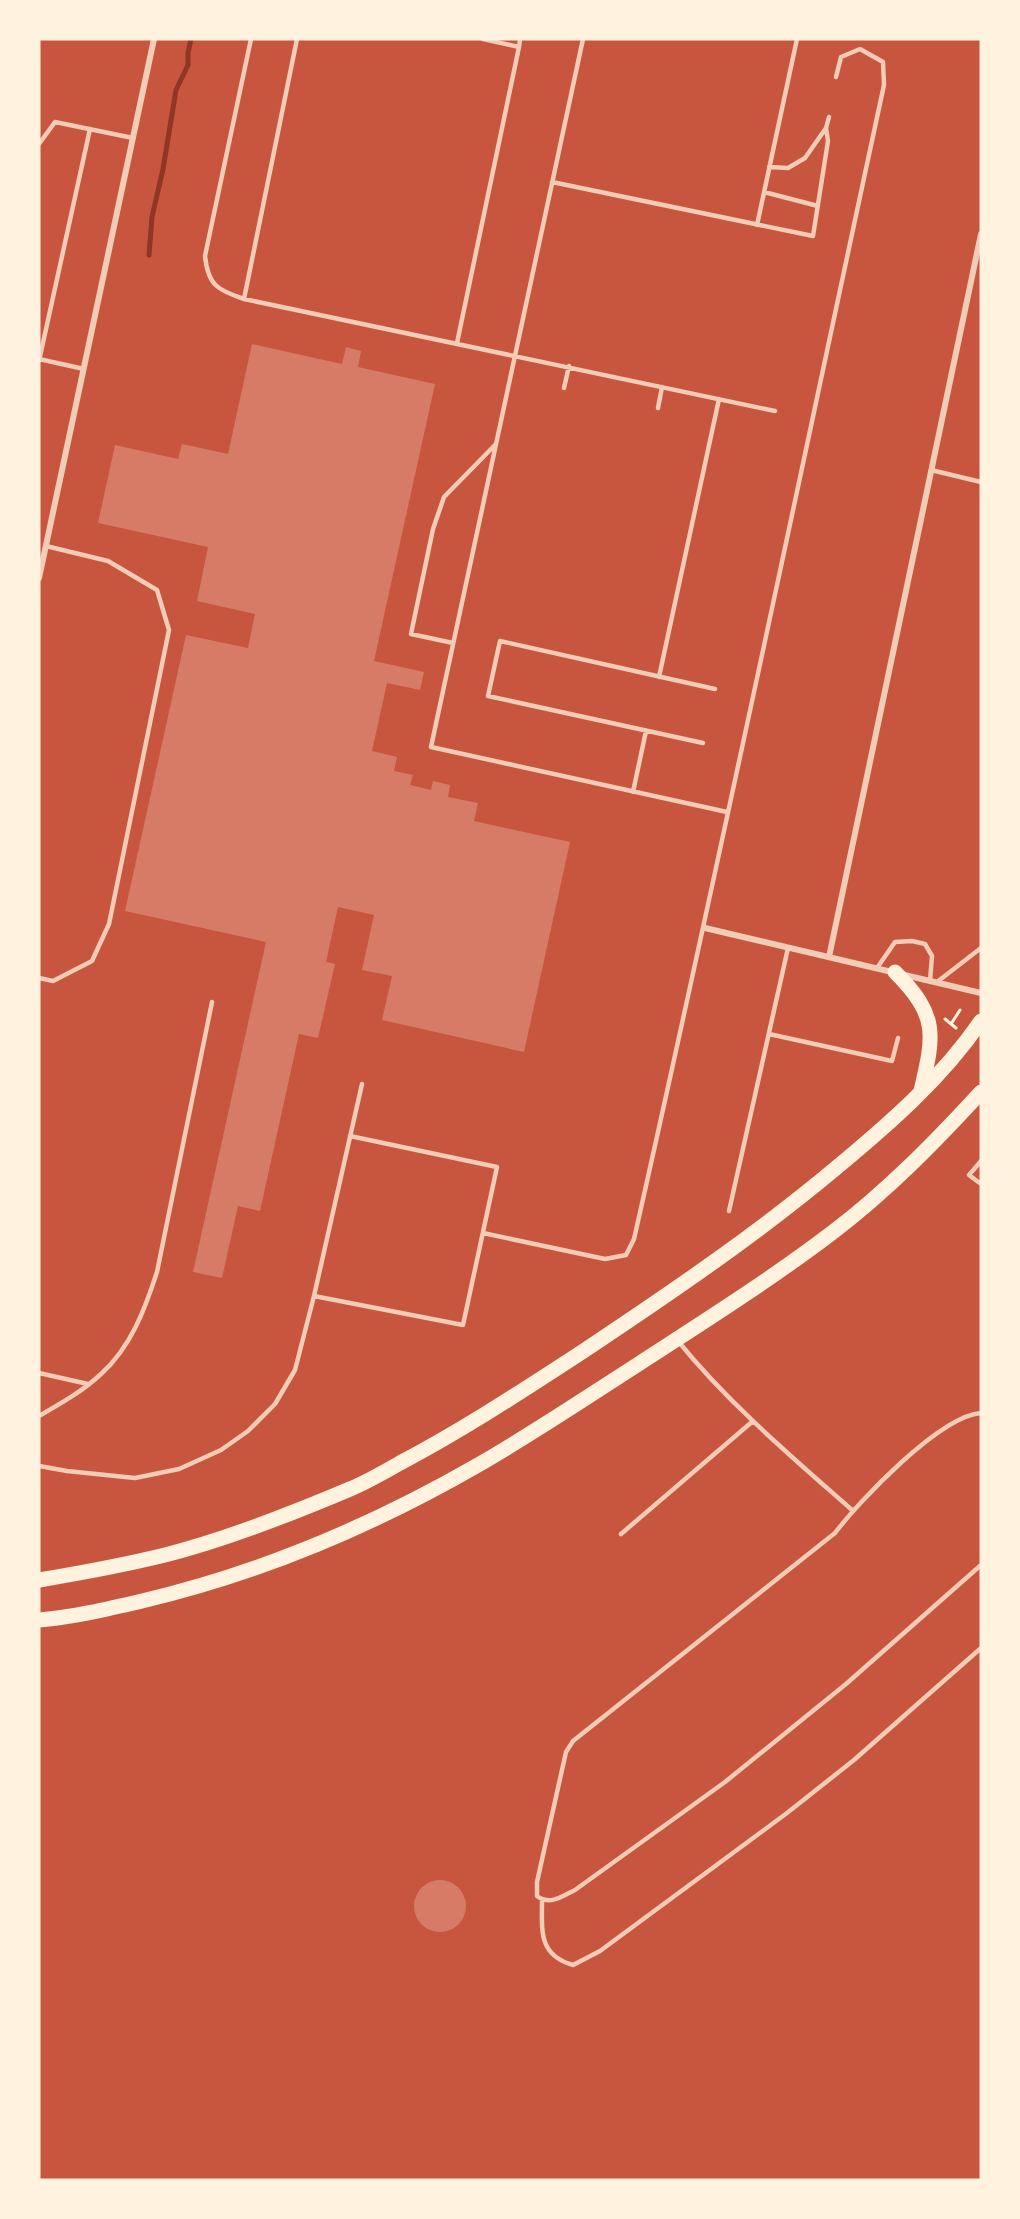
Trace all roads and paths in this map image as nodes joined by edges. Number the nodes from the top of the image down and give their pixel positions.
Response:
1 (154, 39) edge
2 (251, 39) edge
3 (297, 39) edge
4 (483, 39) edge
5 (520, 39) edge
6 (583, 39) edge
7 (797, 39) edge
8 (519, 47) junction
9 (836, 77) dead end
10 (829, 117) dead end
11 (826, 128) junction
12 (90, 129) junction
13 (134, 138) junction
14 (39, 144) edge
15 (769, 167) junction
16 (552, 182) junction
17 (764, 192) junction
18 (818, 206) junction
19 (757, 225) junction
20 (981, 234) edge
21 (244, 299) junction
22 (457, 343) junction
23 (515, 355) junction
24 (39, 360) edge
25 (569, 366) junction
26 (84, 369) junction
27 (662, 387) junction
28 (564, 388) dead end
29 (719, 399) junction
30 (658, 408) dead end
31 (775, 411) dead end
32 (496, 444) junction
33 (931, 470) junction
34 (981, 482) edge
35 (46, 546) junction
36 (39, 578) edge
37 (453, 643) junction
38 (659, 676) junction
39 (715, 689) dead end
40 (646, 731) junction
41 (703, 743) dead end
42 (633, 792) junction
43 (727, 812) junction
44 (705, 928) junction
45 (788, 948) junction
46 (981, 948) edge
47 (829, 957) junction
48 (877, 968) junction
49 (895, 972) junction
50 (39, 978) edge
51 (934, 981) junction
52 (981, 993) edge
53 (212, 1002) dead end
54 (960, 1010) dead end
55 (944, 1018) dead end
56 (981, 1021) edge
57 (951, 1024) junction
58 (957, 1029) dead end
59 (769, 1034) junction
60 (898, 1038) dead end
61 (362, 1084) dead end
62 (981, 1092) edge
63 (920, 1093) junction
64 (350, 1136) junction
65 (981, 1161) edge
66 (981, 1184) edge
67 (729, 1211) dead end
68 (483, 1233) junction
69 (314, 1296) junction
70 (677, 1339) junction
71 (39, 1373) edge
72 (88, 1384) junction
73 (981, 1413) edge
74 (39, 1416) edge
75 (753, 1421) junction
76 (39, 1466) edge
77 (852, 1510) junction
78 (621, 1534) dead end
79 (981, 1565) edge
80 (39, 1580) edge
81 (39, 1620) edge
82 (981, 1648) edge
83 (542, 1901) junction

1 - 13 street
2 - 21 lane
3 - 21 lane
4 - 8 lane
5 - 8 lane
6 - 16 lane
7 - 15 lane
8 - 22 lane
9 - 43 lane
10 - 11 lane
11 - 15 lane
11 - 18 lane
12 - 13 lane
12 - 14 lane
12 - 24 lane
13 - 26 street
15 - 17 lane
16 - 19 lane
16 - 23 lane
17 - 18 lane
17 - 19 lane
18 - 19 lane
20 - 33 street
21 - 22 lane
22 - 23 lane
23 - 25 lane
23 - 32 lane
24 - 26 lane
25 - 27 lane
25 - 28 lane
26 - 35 street
27 - 29 lane
27 - 30 lane
29 - 31 lane
29 - 38 lane
32 - 37 lane
32 - 37 lane
33 - 34 lane
33 - 47 street
35 - 36 street
35 - 50 lane
37 - 42 lane
38 - 39 lane
38 - 40 lane
40 - 41 lane
40 - 42 lane
42 - 43 lane
43 - 44 lane
44 - 45 street
44 - 68 lane
45 - 47 street
45 - 59 lane
46 - 51 lane
47 - 48 street
48 - 49 street
48 - 51 lane
49 - 51 street
49 - 63 main road
51 - 52 street
53 - 72 lane
54 - 57 path
55 - 57 path
56 - 63 main road
57 - 58 path
59 - 60 lane
59 - 67 lane
61 - 64 lane
62 - 70 main road
63 - 80 main road
64 - 68 lane
64 - 69 lane
65 - 66 lane
68 - 69 lane
69 - 76 lane
70 - 75 lane
70 - 81 main road
71 - 72 lane
72 - 74 lane
73 - 77 lane
75 - 77 lane
75 - 78 lane
77 - 83 lane
79 - 83 lane
82 - 83 lane

